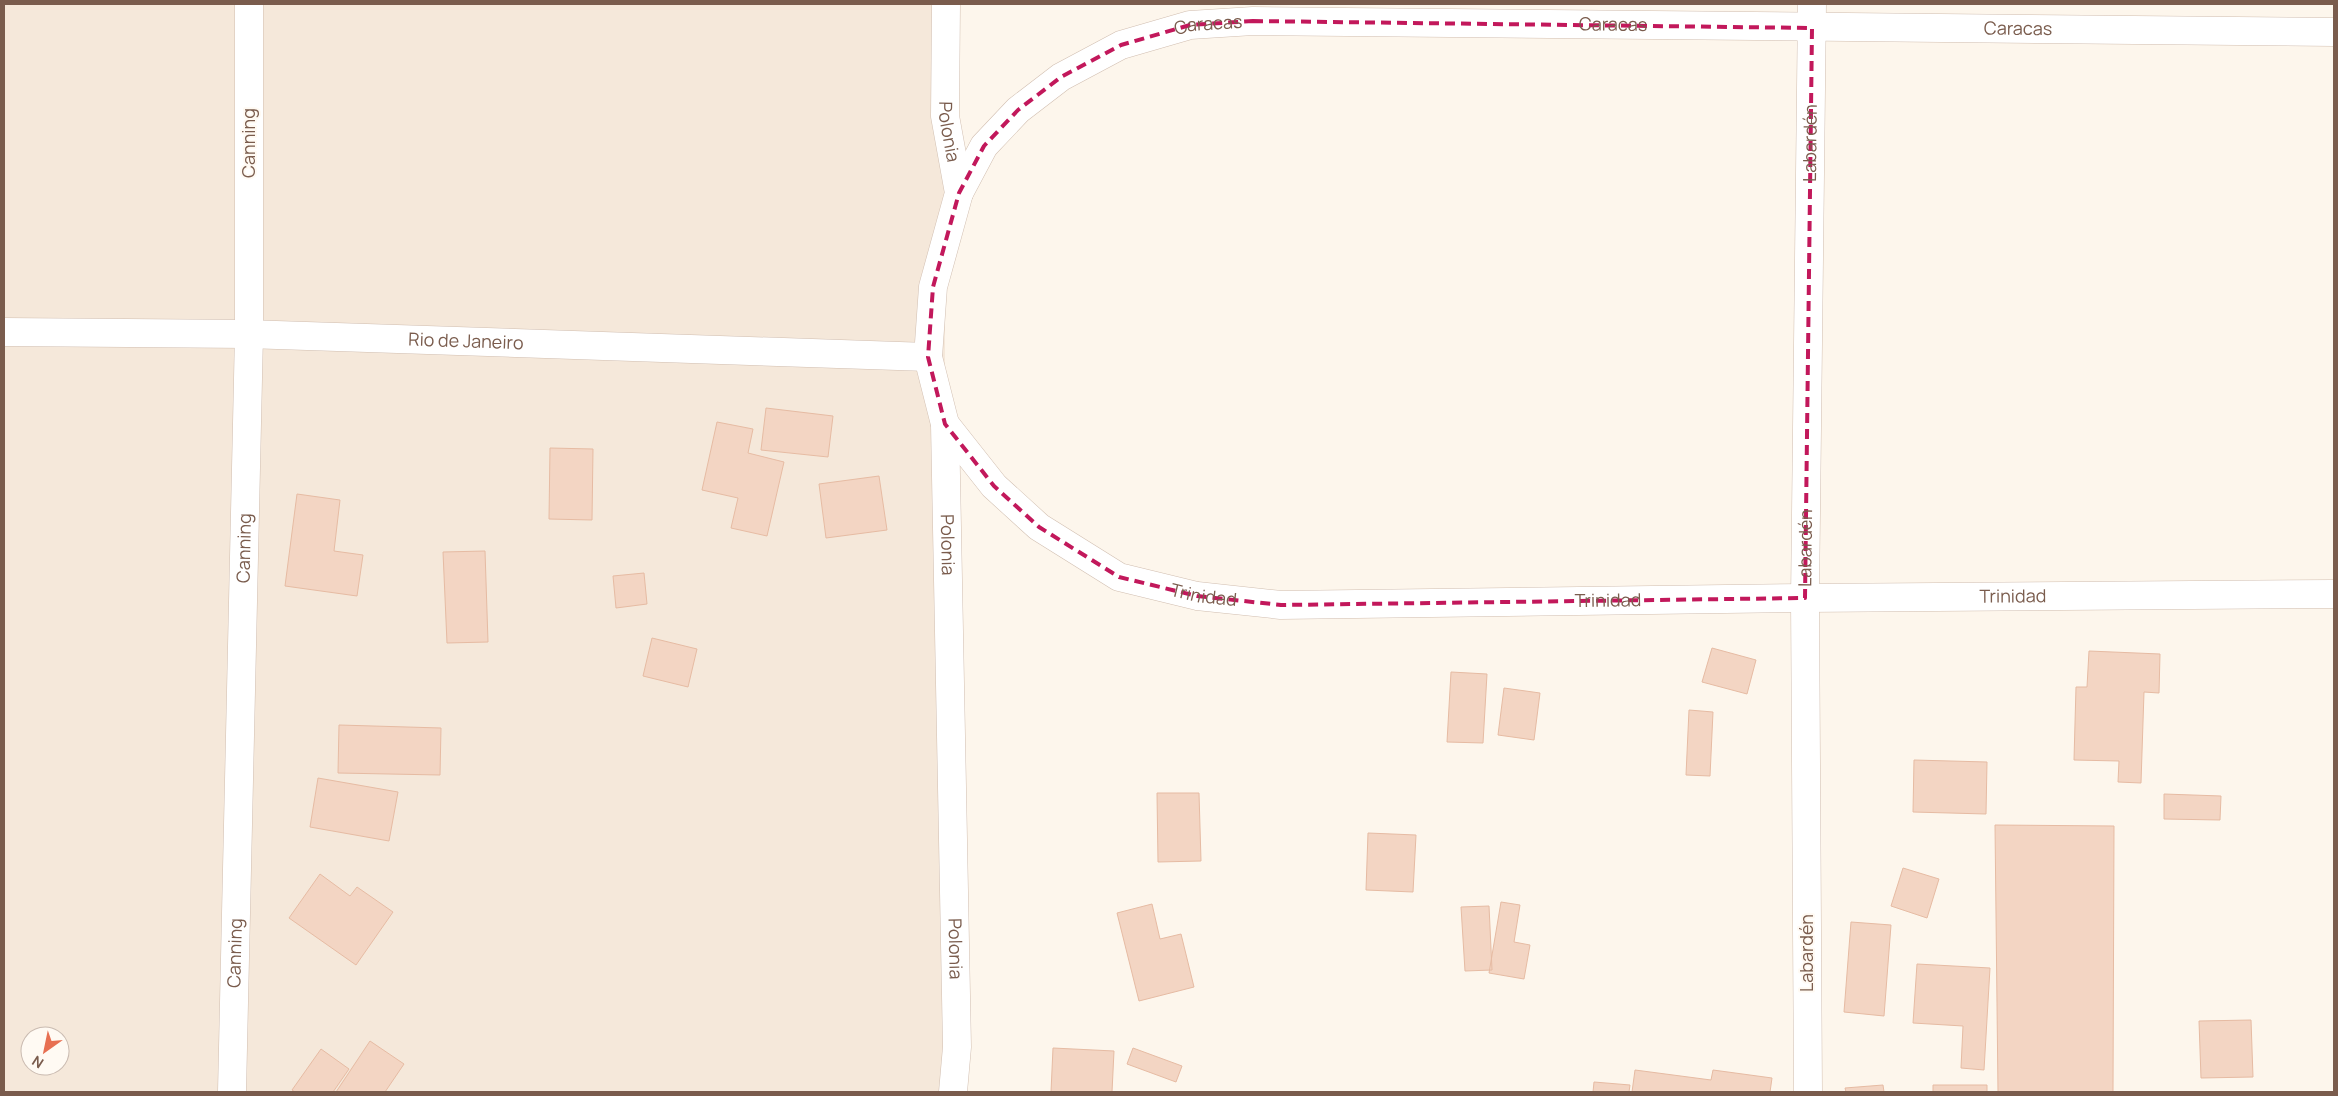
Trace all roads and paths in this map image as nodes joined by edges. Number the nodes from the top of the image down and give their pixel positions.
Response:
1 (249, 4) edge
2 (946, 4) edge
3 (1812, 16) edge
4 (2334, 32) edge
5 (959, 193) junction
6 (4, 332) edge
7 (249, 334) junction
8 (928, 357) junction
9 (945, 424) junction
10 (2334, 594) edge
11 (1805, 598) junction
12 (232, 1092) edge
13 (953, 1092) edge
14 (1808, 1092) edge

1 - 7 street, Canning
2 - 5 street, Polonia
3 - 4 street, Caracas
3 - 5 street, Caracas
3 - 11 street, Labardén
5 - 8 street, Polonia
6 - 7 street, Rio de Janeiro
7 - 8 street, Rio de Janeiro
7 - 12 street, Canning
8 - 9 street, Polonia
9 - 11 street, Trinidad
9 - 13 street, Polonia
10 - 11 street, Trinidad
11 - 14 street, Labardén

